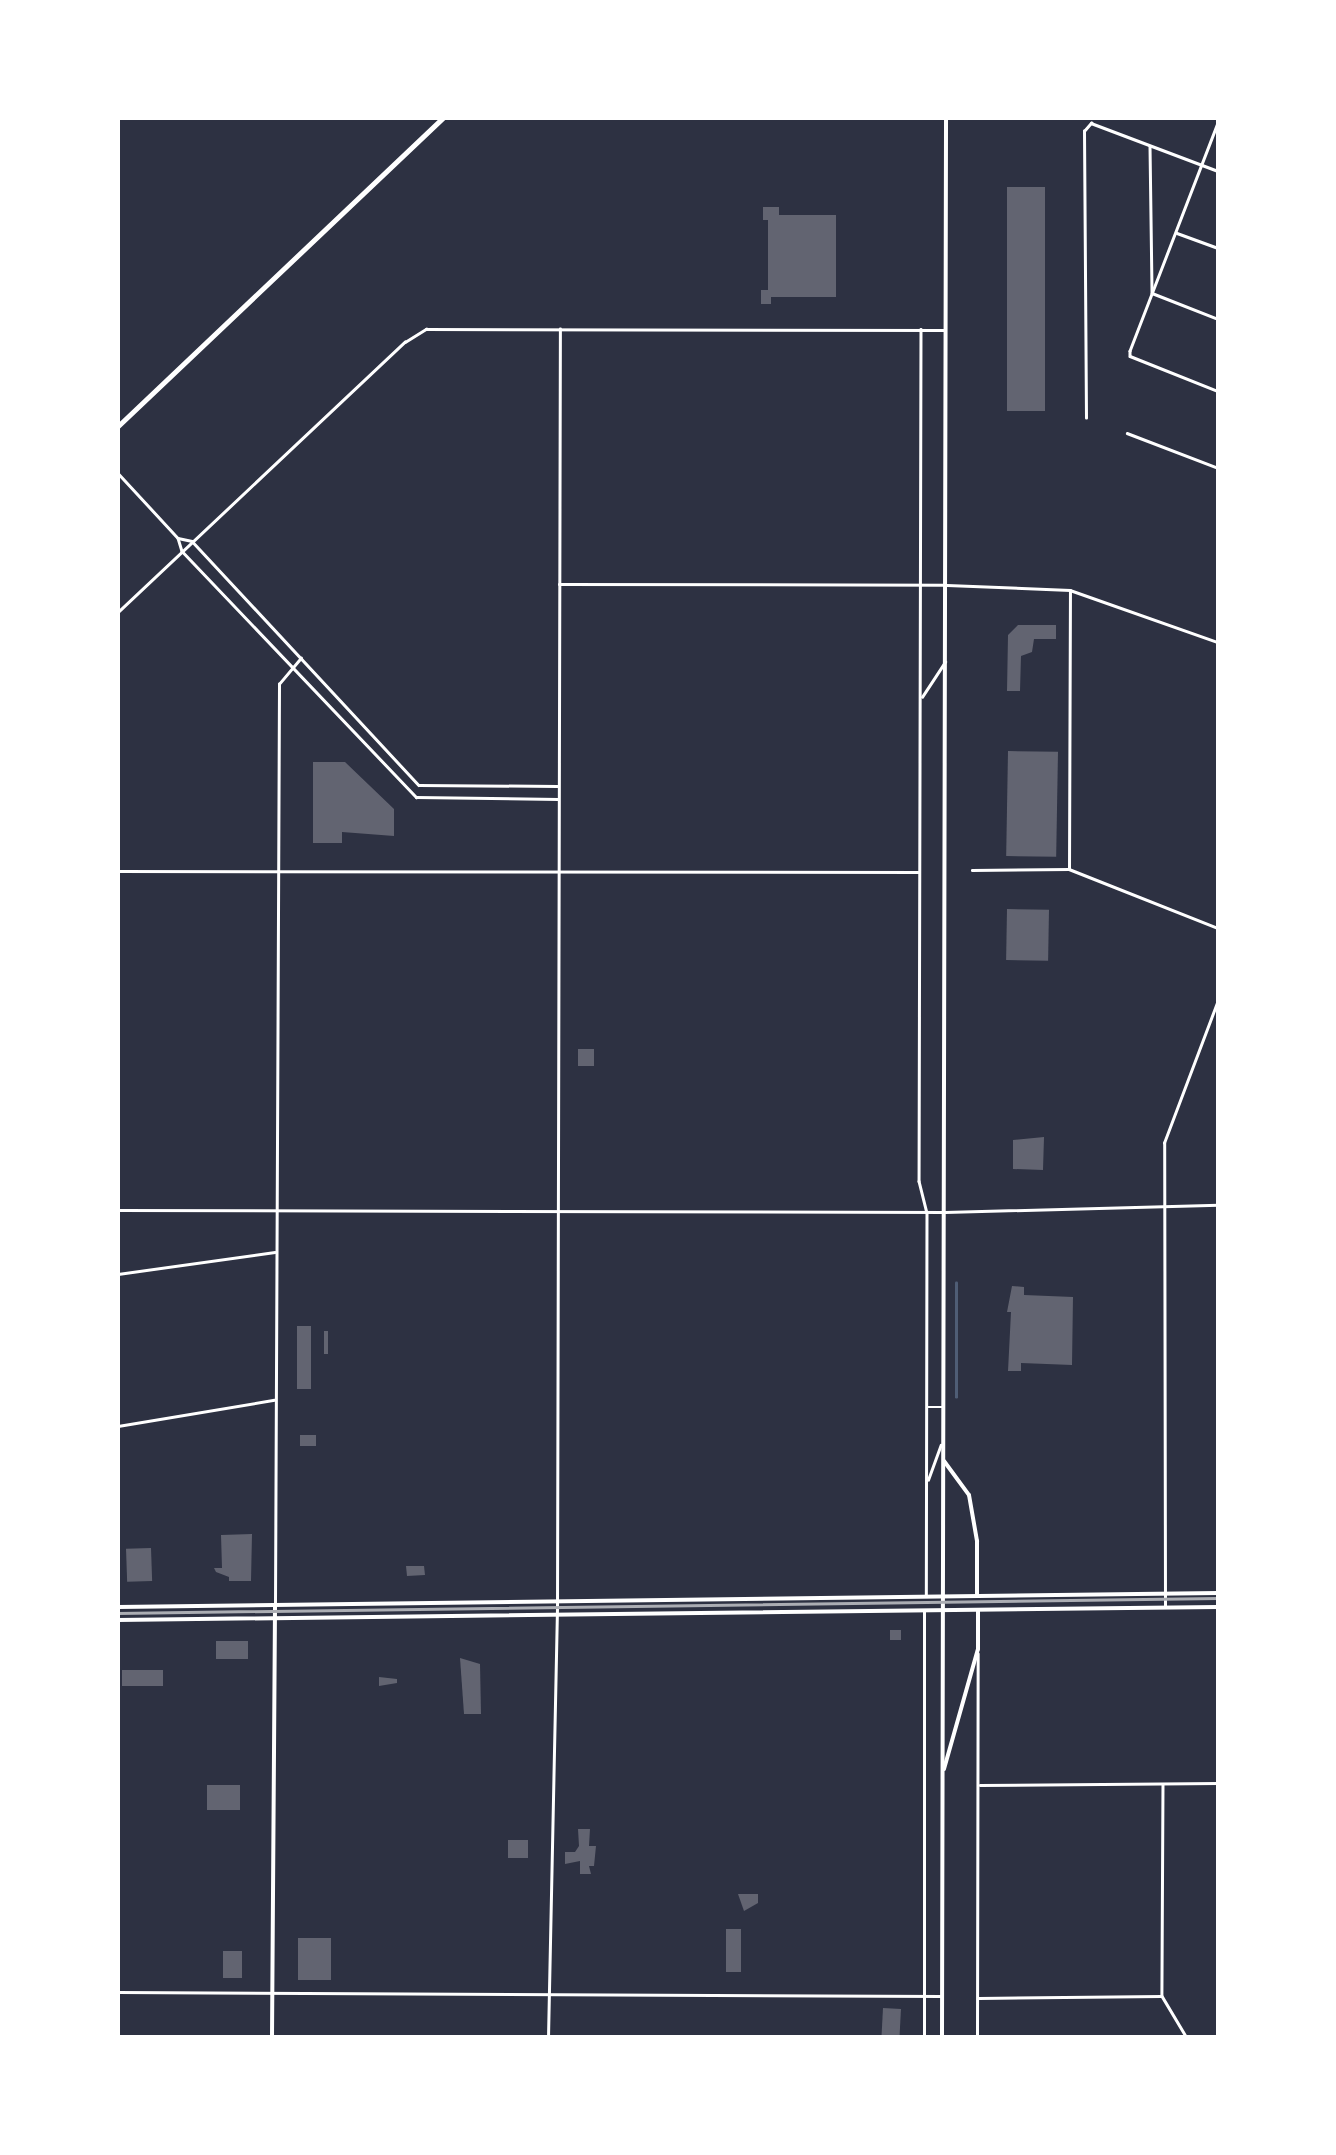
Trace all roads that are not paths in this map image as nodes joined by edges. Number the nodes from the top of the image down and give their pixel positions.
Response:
1 (443, 118) edge
2 (946, 118) edge
3 (1218, 123) edge
4 (1150, 144) junction
5 (1202, 165) junction
6 (1218, 171) edge
7 (1176, 232) junction
8 (1218, 248) edge
9 (1152, 293) junction
10 (1218, 319) edge
11 (560, 328) junction
12 (921, 329) junction
13 (946, 330) junction
14 (1218, 391) edge
15 (1086, 418) dead end
16 (118, 426) edge
17 (1127, 433) dead end
18 (1218, 468) edge
19 (118, 473) edge
20 (178, 538) junction
21 (192, 541) junction
22 (182, 551) junction
23 (559, 584) junction
24 (922, 585) junction
25 (946, 585) junction
26 (1070, 590) junction
27 (118, 612) edge
28 (1218, 642) edge
29 (301, 658) junction
30 (946, 660) junction
31 (292, 666) junction
32 (921, 699) junction
33 (494, 786) junction
34 (559, 786) junction
35 (494, 798) junction
36 (558, 798) junction
37 (1069, 869) junction
38 (972, 870) dead end
39 (118, 871) edge
40 (278, 871) junction
41 (558, 872) junction
42 (920, 872) junction
43 (1218, 928) edge
44 (1218, 1000) edge
45 (1164, 1204) junction
46 (1218, 1205) edge
47 (118, 1210) edge
48 (276, 1210) junction
49 (557, 1210) junction
50 (927, 1212) junction
51 (944, 1212) junction
52 (276, 1252) junction
53 (118, 1274) edge
54 (275, 1400) junction
55 (944, 1407) junction
56 (926, 1408) junction
57 (118, 1426) edge
58 (944, 1436) junction
59 (944, 1460) junction
60 (926, 1486) junction
61 (1163, 1593) junction
62 (1218, 1593) edge
63 (1095, 1594) junction
64 (926, 1596) junction
65 (944, 1596) junction
66 (977, 1596) junction
67 (780, 1598) junction
68 (558, 1602) junction
69 (234, 1605) junction
70 (275, 1605) junction
71 (118, 1606) edge
72 (1165, 1607) junction
73 (1218, 1607) edge
74 (1095, 1608) junction
75 (944, 1610) junction
76 (978, 1610) junction
77 (924, 1611) junction
78 (780, 1613) junction
79 (557, 1616) junction
80 (274, 1619) junction
81 (118, 1620) edge
82 (234, 1620) junction
83 (978, 1649) junction
84 (943, 1773) junction
85 (1163, 1784) junction
86 (1218, 1784) edge
87 (978, 1786) junction
88 (118, 1992) edge
89 (273, 1993) junction
90 (548, 1994) junction
91 (924, 1996) junction
92 (942, 1996) junction
93 (1162, 1996) junction
94 (977, 1998) junction
95 (272, 2038) edge
96 (548, 2038) edge
97 (924, 2038) edge
98 (942, 2038) edge
99 (977, 2038) edge
100 (1187, 2038) edge

1 - 16 highway
2 - 13 main road
3 - 5 street
4 - 5 street
4 - 9 street
4 - 15 street
5 - 6 street
5 - 7 street
7 - 8 street
7 - 9 street
9 - 10 street
9 - 14 street
11 - 12 street
11 - 21 street
11 - 23 street
12 - 13 street
12 - 24 street
13 - 25 main road
17 - 18 street
19 - 20 street
20 - 21 street
20 - 22 street
21 - 22 street
21 - 29 street
22 - 27 street
22 - 31 street
23 - 24 street
23 - 34 street
24 - 25 street
24 - 32 street
25 - 26 street
25 - 30 main road
26 - 28 street
26 - 37 street
29 - 31 street
29 - 33 street
30 - 32 street
30 - 51 main road
31 - 35 street
31 - 40 street
32 - 42 street
33 - 34 street
33 - 35 street
34 - 36 street
35 - 36 street
36 - 41 street
37 - 38 street
37 - 43 street
39 - 40 street
40 - 41 street
40 - 48 street
41 - 42 street
41 - 49 street
42 - 50 street
44 - 45 street
45 - 46 street
45 - 51 street
45 - 61 street
47 - 48 street
48 - 49 street
48 - 52 street
49 - 50 street
49 - 68 street
50 - 51 street
50 - 56 street
51 - 55 main road
52 - 53 street
52 - 54 street
54 - 57 street
54 - 70 street
55 - 56 street
55 - 58 main road
56 - 60 street
58 - 59 main road
58 - 60 street
59 - 65 main road
59 - 66 main road
60 - 64 street
61 - 62 main road
61 - 63 main road
61 - 72 street
63 - 66 main road
63 - 74 main road
64 - 65 main road
64 - 67 main road
65 - 66 main road
65 - 75 main road
67 - 68 main road
67 - 78 main road
68 - 70 main road
68 - 79 street
69 - 70 main road
69 - 71 main road
69 - 82 main road
70 - 80 main road
72 - 73 main road
72 - 74 main road
74 - 76 main road
75 - 76 main road
75 - 77 main road
75 - 84 main road
76 - 83 main road
77 - 78 main road
77 - 91 street
78 - 79 main road
79 - 80 main road
79 - 90 street
80 - 82 main road
80 - 89 main road
81 - 82 main road
83 - 84 main road
83 - 87 street
84 - 92 main road
85 - 86 street
85 - 87 street
85 - 93 street
87 - 94 street
88 - 89 street
89 - 90 street
89 - 95 main road
90 - 91 street
90 - 96 street
91 - 92 street
91 - 97 street
92 - 98 main road
93 - 94 street
93 - 100 street
94 - 99 street

